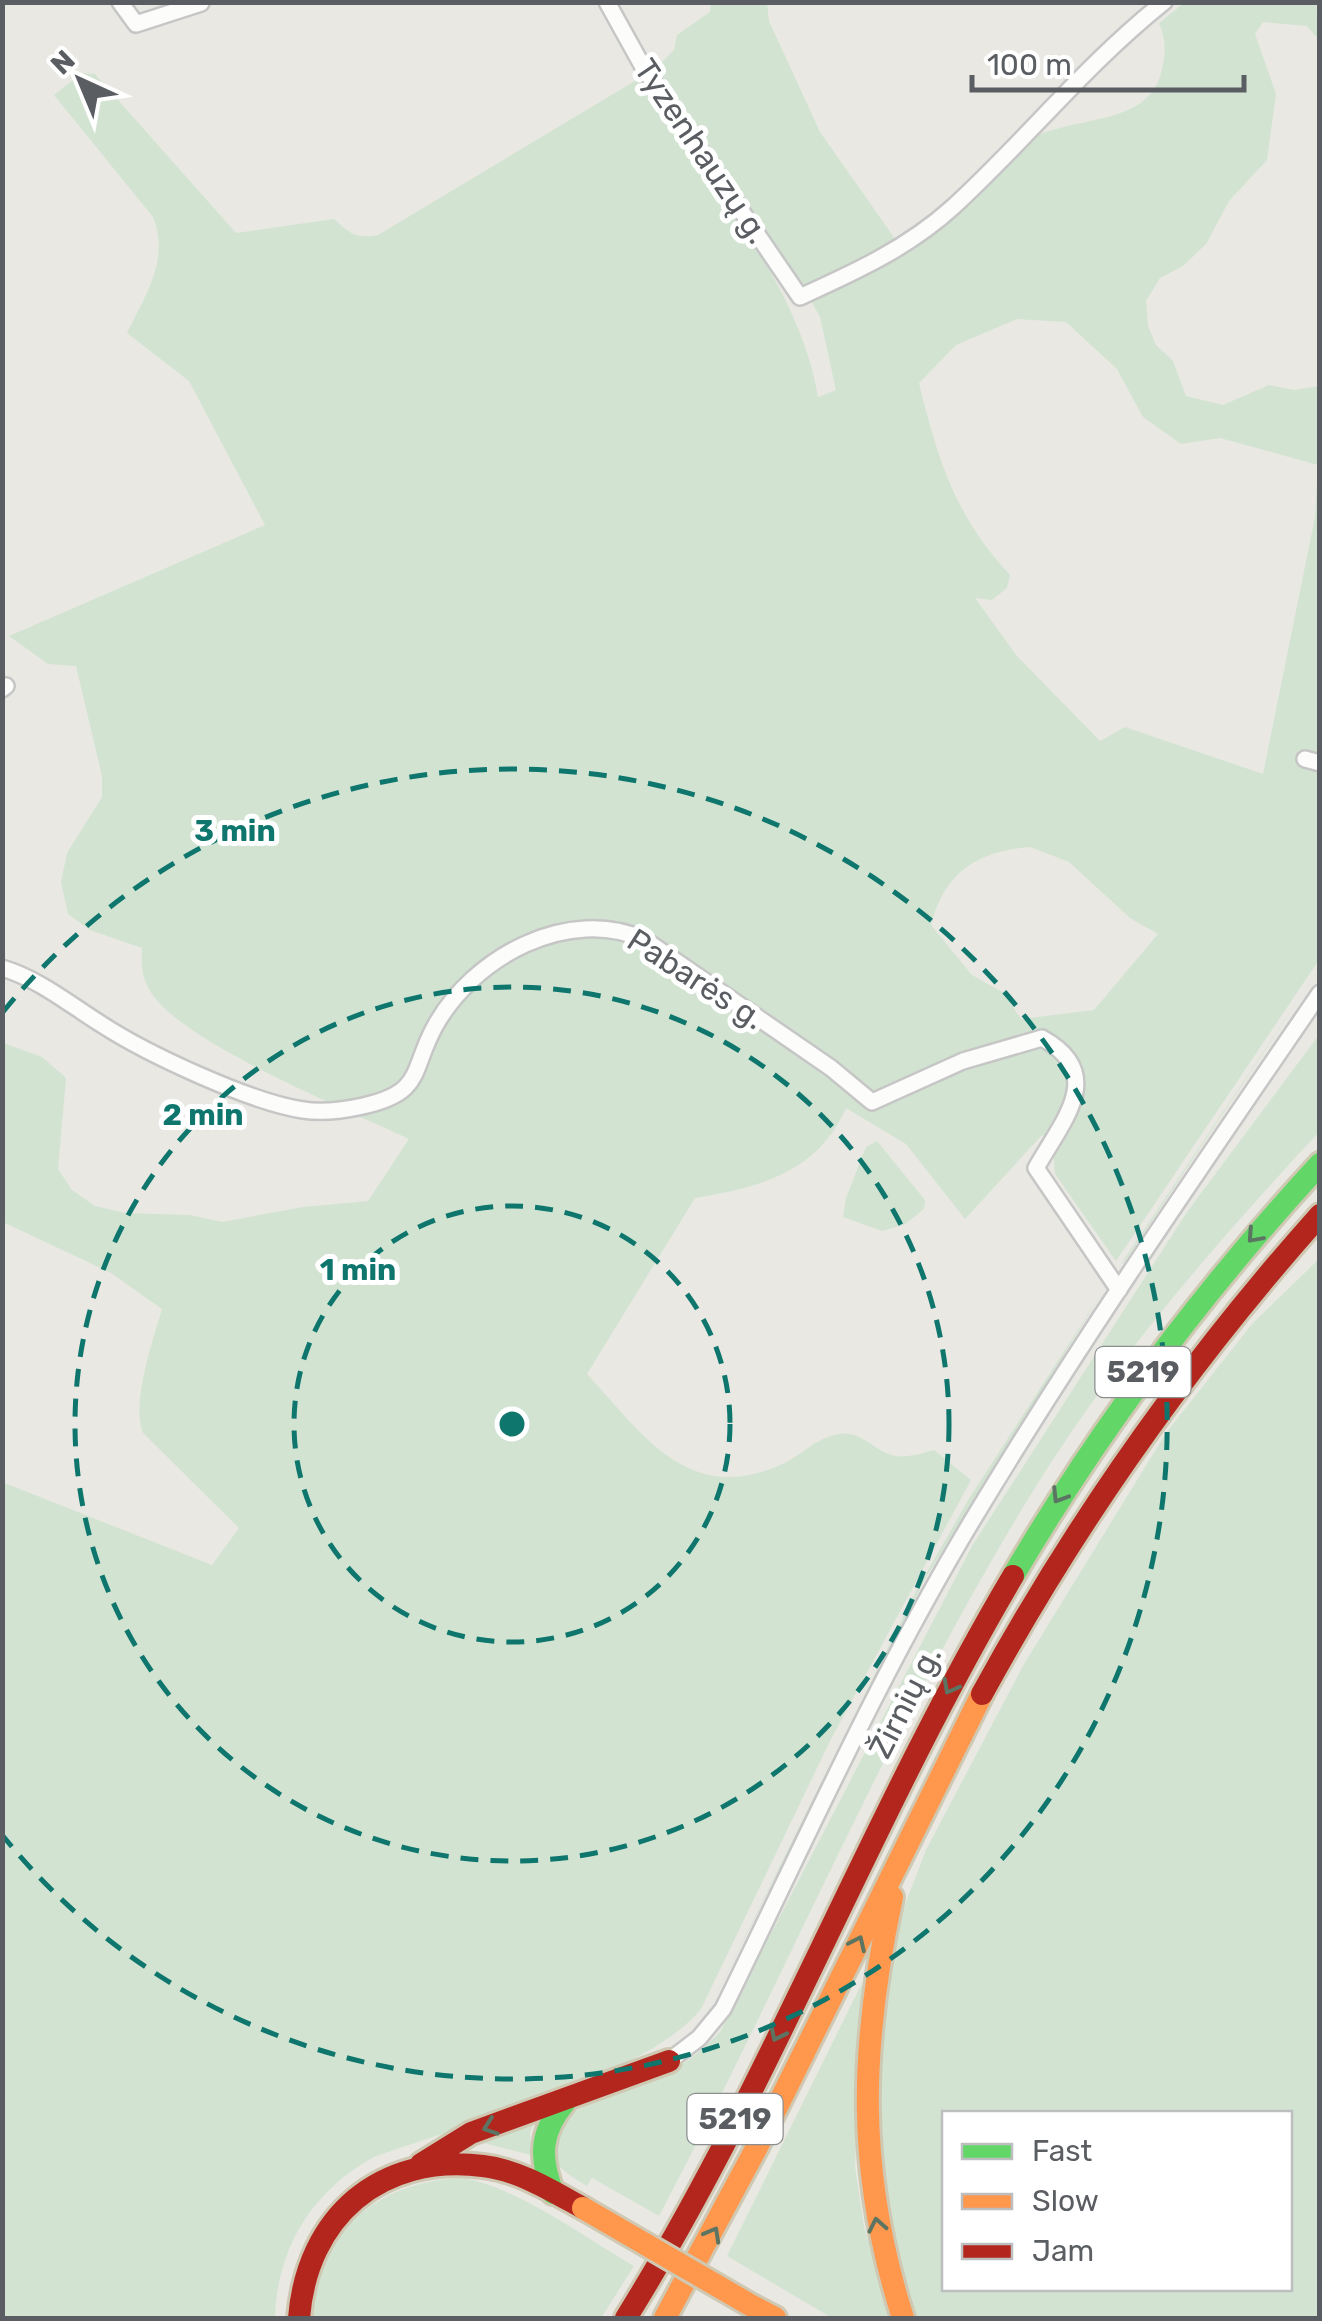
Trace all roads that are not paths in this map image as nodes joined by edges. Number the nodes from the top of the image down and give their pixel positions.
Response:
1 (120, 2) edge
2 (607, 2) edge
3 (1164, 2) edge
4 (201, 3) edge
5 (2, 968) edge
6 (1320, 994) edge
7 (1320, 1164) edge
8 (1320, 1215) edge
9 (1320, 1232) edge
10 (1259, 1281) junction
11 (1119, 1290) junction
12 (904, 1843) junction
13 (669, 2061) joint
14 (567, 2099) junction
15 (418, 2166) junction
16 (553, 2192) junction
17 (768, 2315) edge
18 (299, 2318) edge
19 (626, 2318) edge
20 (665, 2318) edge
21 (903, 2318) edge

1 - 4 street
2 - 3 street, Tyzenhauzų g.
5 - 11 street, Pabarės g.
6 - 11 street
7 -> 19 main road, Žirnių g. / 5219
8 - 10 main road, Žirnių g. / 5219
9 - 10 main road, 5219
10 - 12 main road, Žirnių g. / 5219
11 - 13 street
20 -> 12 main road, Žirnių g. / 5219
21 -> 12 main road
13 - 14 main road
14 -> 15 main road
14 - 16 main road
15 - 16 main road
15 - 18 main road
16 - 17 main road, bridge

